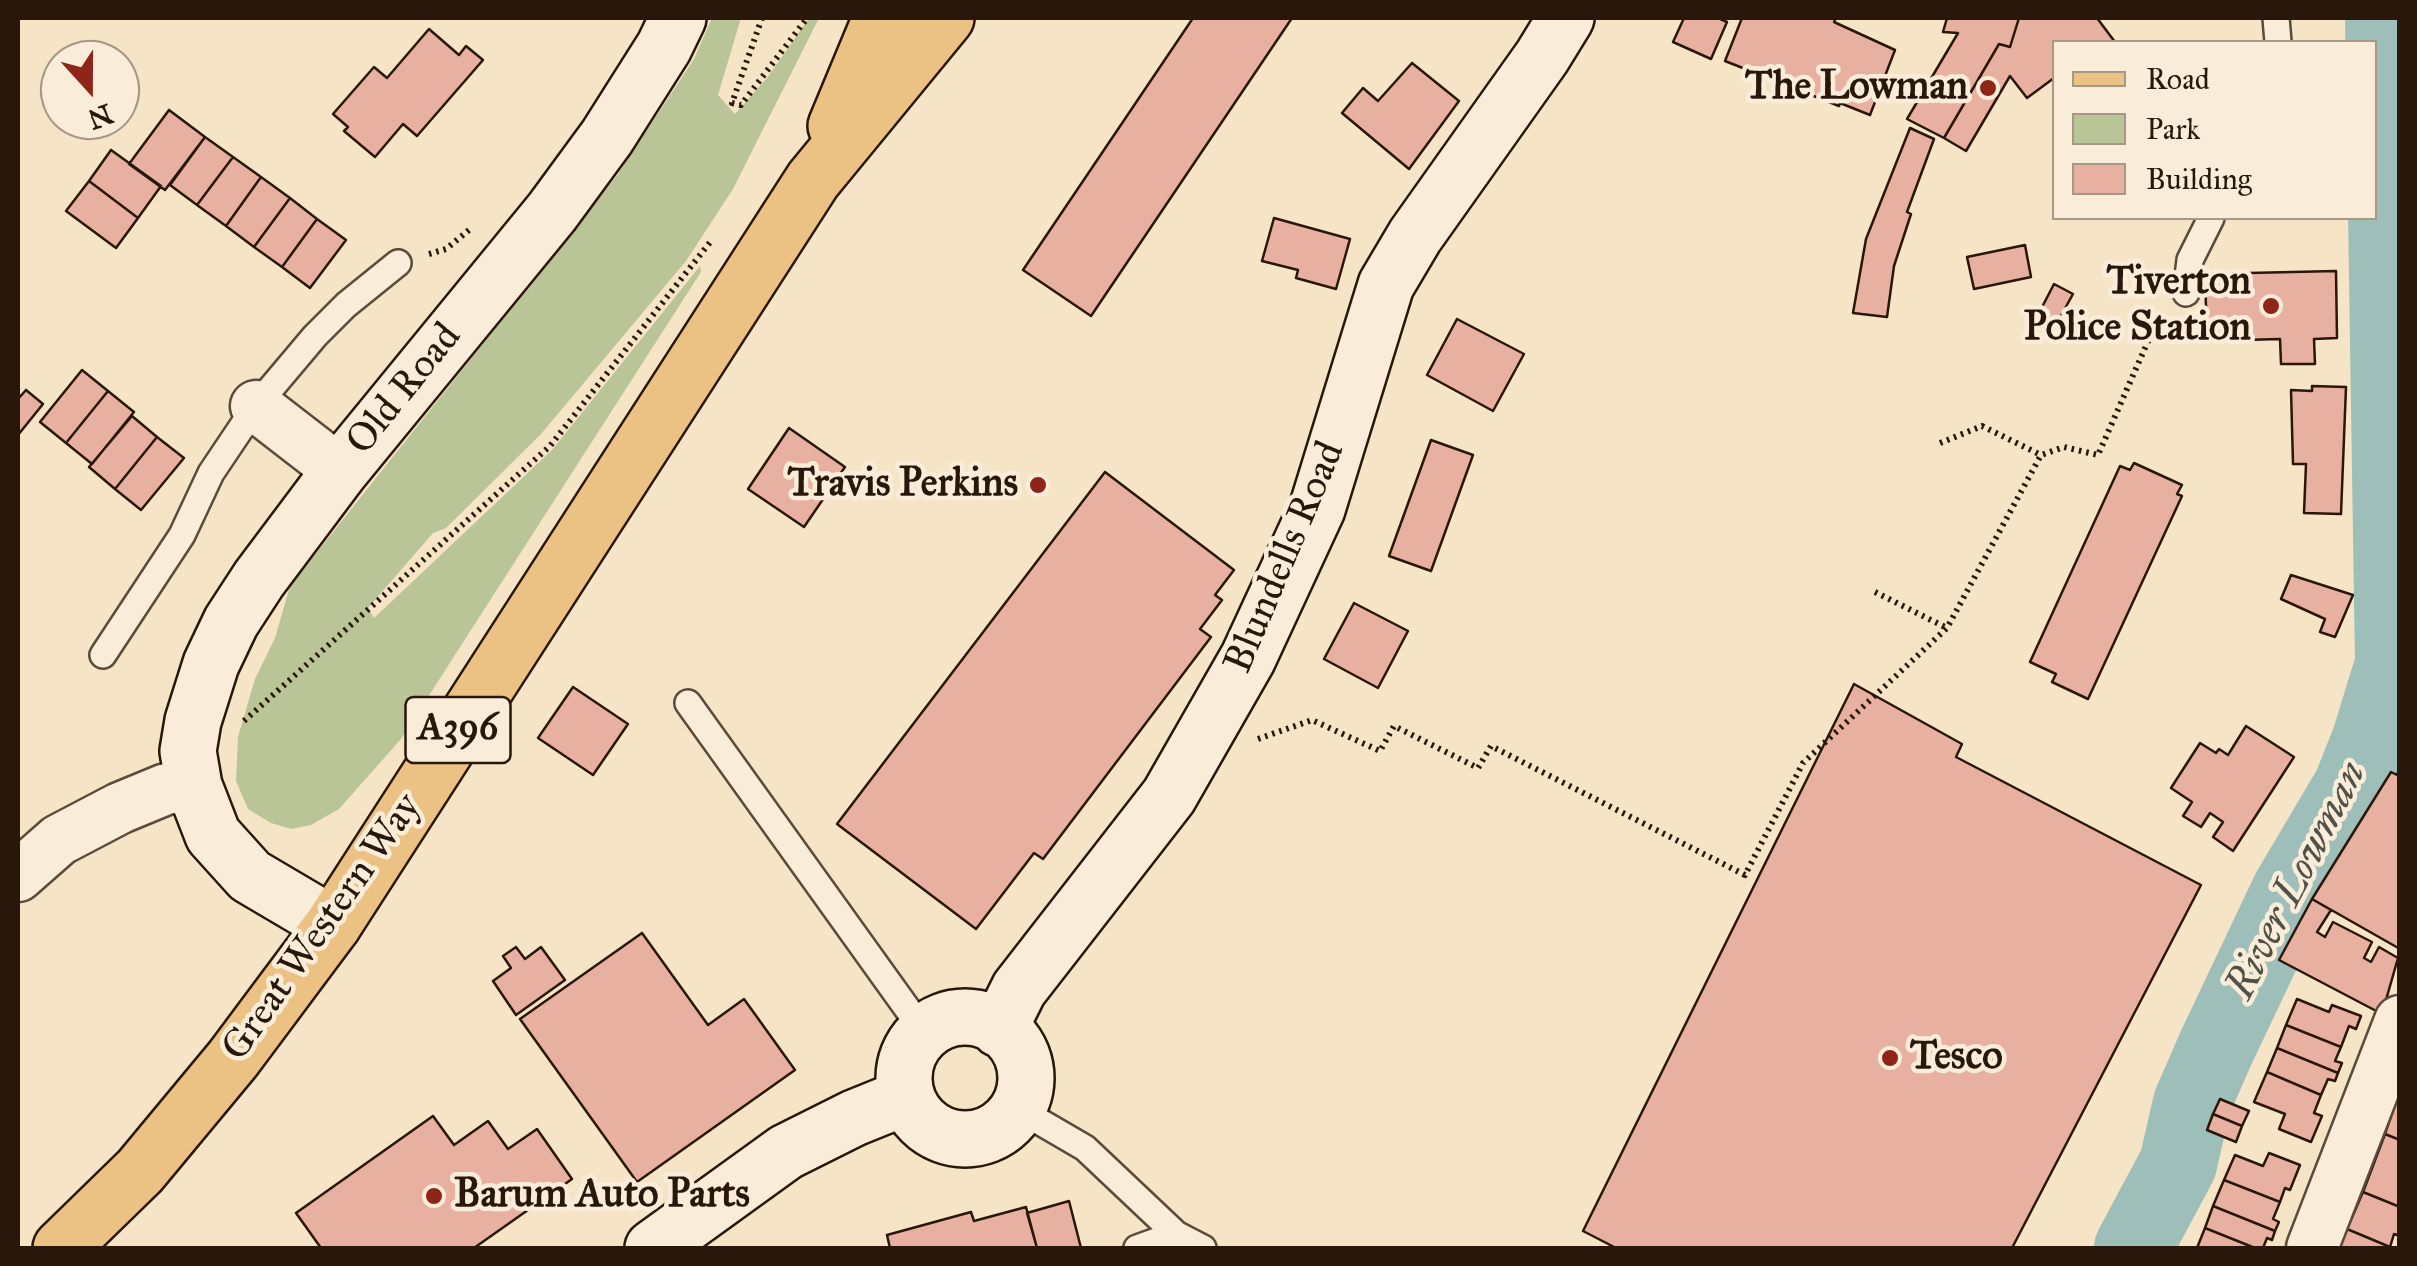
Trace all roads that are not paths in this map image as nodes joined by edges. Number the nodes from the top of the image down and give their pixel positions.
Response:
1 (678, 18) edge
2 (881, 18) edge
3 (946, 18) edge
4 (1566, 18) edge
5 (813, 180) junction
6 (2210, 220) edge
7 (398, 263) dead end
8 (2186, 292) road end
9 (256, 406) junction
10 (340, 470) junction
11 (103, 656) dead end
12 (688, 703) dead end
13 (194, 786) junction
14 (18, 876) edge
15 (333, 925) junction
16 (2400, 1022) edge
17 (999, 1029) junction
18 (924, 1032) junction
19 (906, 1097) junction
20 (1018, 1109) junction
21 (1172, 1241) edge
22 (671, 1243) edge
23 (61, 1248) edge
24 (1137, 1248) edge
25 (1203, 1248) edge
26 (2312, 1248) edge

1 - 10 street, Old Road
2 - 5 main road, A396
3 - 5 main road, A396
4 - 17 street, Blundells Road
5 - 15 main road, Great Western Way / A396
6 - 8 lane
7 - 9 lane
9 - 10 street
9 - 11 lane
10 - 13 street, Old Road
12 - 18 lane
13 - 14 street
13 - 15 street, Old Road
15 - 23 main road, Great Western Way / A396
16 - 26 street
17 - 18 street
17 - 20 street
18 - 19 street
19 - 20 street
19 - 22 street
20 - 21 lane
21 - 24 lane
21 - 25 lane

